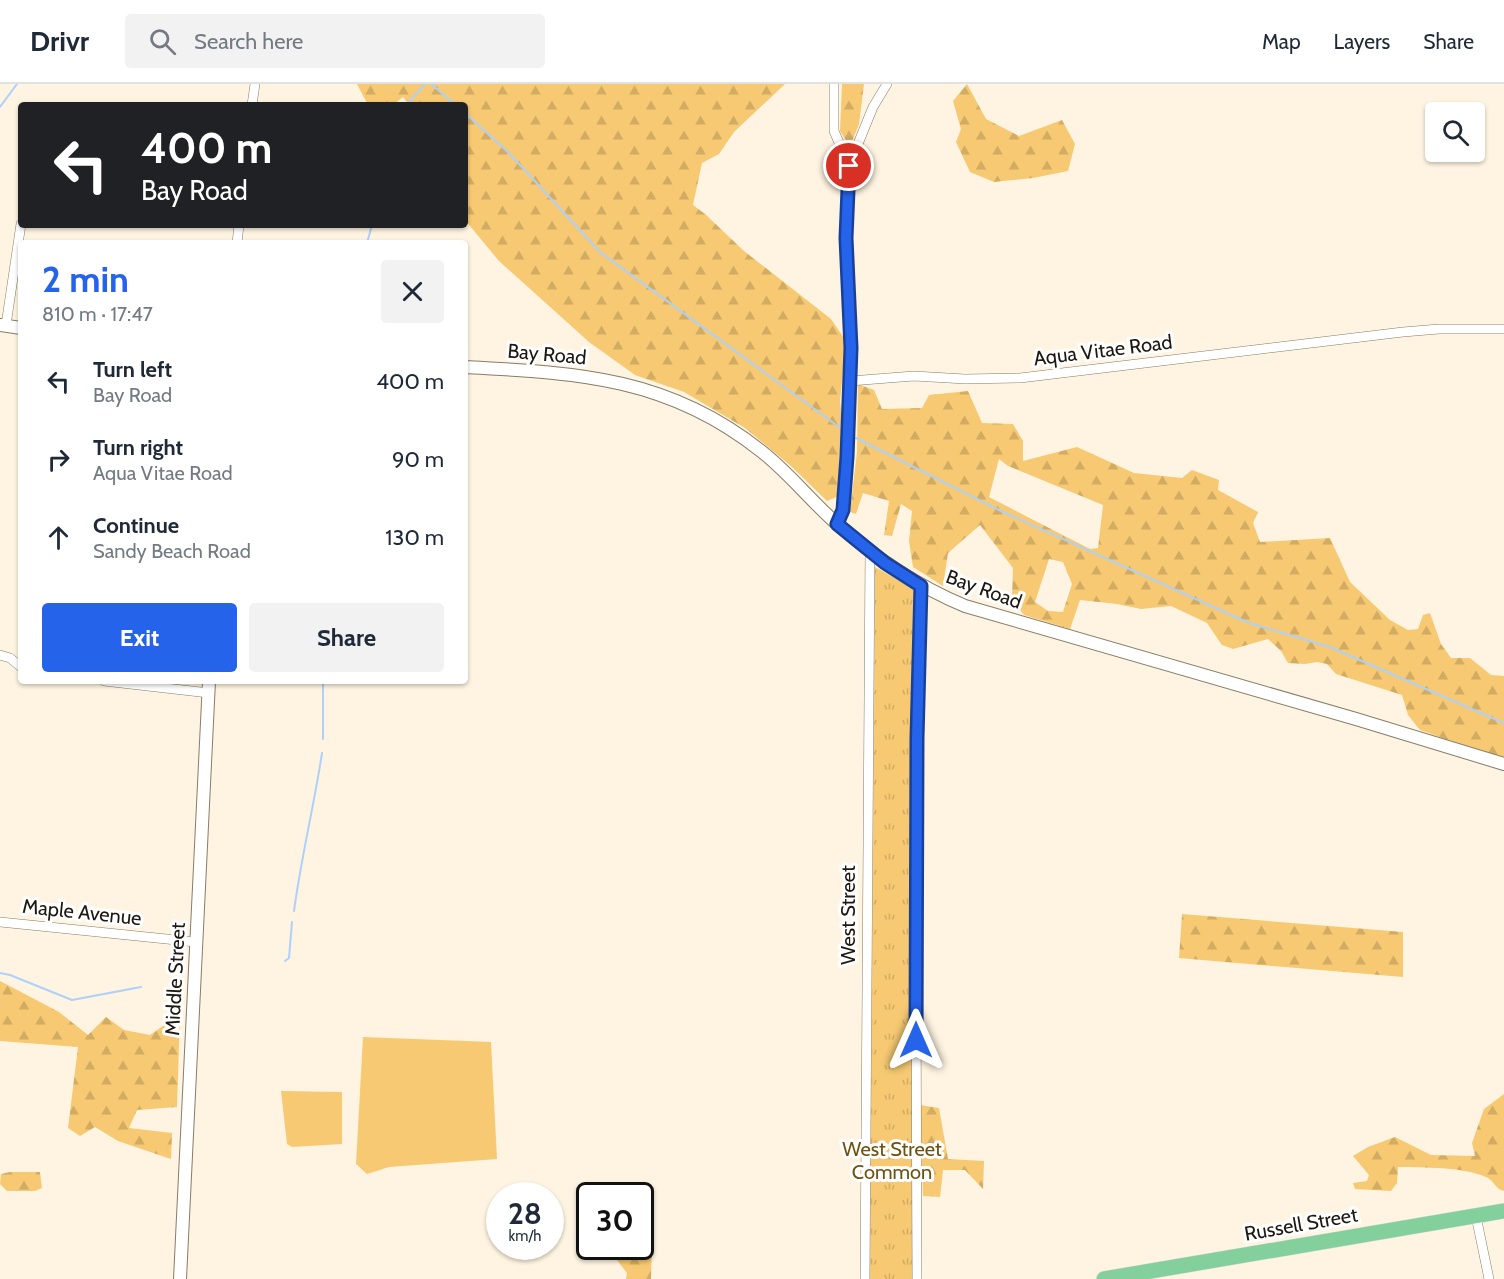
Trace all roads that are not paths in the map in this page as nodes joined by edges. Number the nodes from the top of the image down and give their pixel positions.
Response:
1 (255, 84) edge
2 (834, 84) edge
3 (887, 84) edge
4 (252, 102) edge
5 (849, 166) junction
6 (18, 241) edge
7 (3, 325) edge
8 (18, 328) edge
9 (1504, 329) edge
10 (468, 368) edge
11 (850, 381) junction
12 (837, 524) junction
13 (870, 551) junction
14 (921, 586) junction
15 (0, 655) edge
16 (18, 665) edge
17 (156, 684) edge
18 (209, 687) edge
19 (1504, 764) edge
20 (0, 922) edge
21 (196, 942) junction
22 (1504, 1211) edge
23 (1476, 1216) junction
24 (180, 1279) edge
25 (865, 1279) edge
26 (917, 1279) edge
27 (1104, 1279) edge
28 (1489, 1279) edge

1 - 4 street
2 - 5 street
3 - 5 street
5 - 11 street
6 - 7 street
7 - 8 main road
9 - 11 street, Aqua Vitae Road
10 - 12 main road, Bay Road
11 - 12 street
12 - 13 main road, Bay Road
13 - 14 main road, Bay Road
13 - 25 street, West Street
14 - 19 main road, Bay Road
14 - 26 street
15 - 16 street
17 - 18 street
18 - 21 main road, Middle Street
20 - 21 street, Maple Avenue
21 - 24 main road, Middle Street
22 - 23 highway, Russell Street
23 - 27 highway, Russell Street
23 - 28 street

